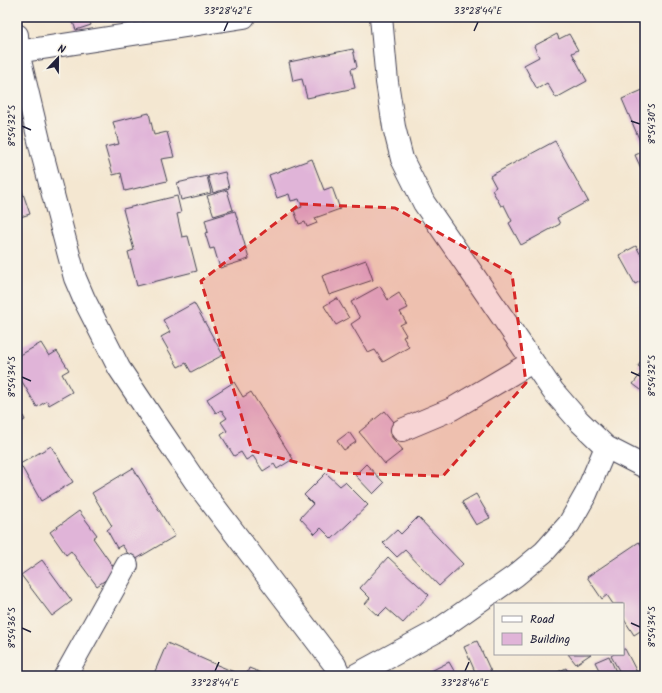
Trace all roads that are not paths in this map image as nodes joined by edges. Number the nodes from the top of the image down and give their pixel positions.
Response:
1 (244, 17) edge
2 (381, 17) edge
3 (17, 46) edge
4 (532, 362) junction
5 (402, 430) dead end
6 (606, 447) junction
7 (645, 467) edge
8 (127, 565) dead end
9 (65, 676) edge
10 (340, 676) edge
11 (354, 676) edge

1 - 3 street
2 - 4 street
3 - 10 street
4 - 5 street
4 - 6 street
6 - 7 street
6 - 11 street
8 - 9 street

